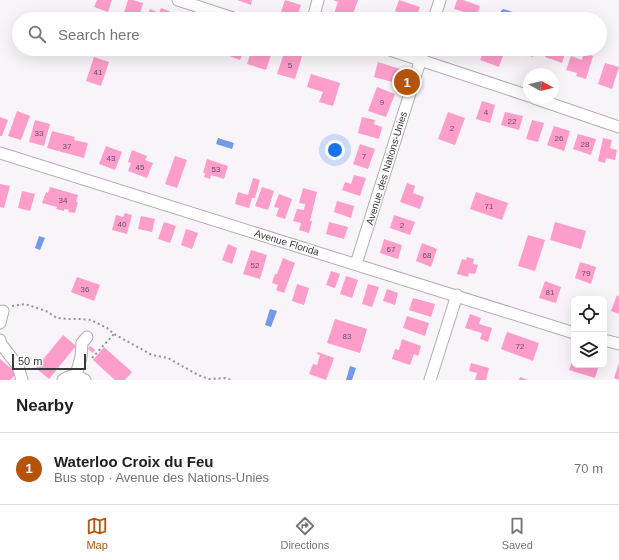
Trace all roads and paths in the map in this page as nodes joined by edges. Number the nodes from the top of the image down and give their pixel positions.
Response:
1 (178, 0) edge
2 (318, 0) edge
3 (440, 0) edge
4 (215, 12) edge
5 (315, 12) edge
6 (436, 12) edge
7 (421, 56) edge
8 (427, 56) edge
9 (523, 94) edge
10 (552, 104) edge
11 (619, 127) edge
12 (0, 153) edge
13 (356, 264) junction
14 (457, 295) junction
15 (3, 310) joint
16 (0, 323) edge
17 (571, 332) edge
18 (114, 334) junction
19 (87, 337) dead end
20 (0, 340) edge
21 (607, 341) edge
22 (619, 344) edge
23 (91, 359) dead end
24 (80, 378) edge
25 (22, 380) edge
26 (63, 380) edge
27 (231, 380) edge
28 (430, 380) edge

1 - 4 street
2 - 5 street
3 - 6 street
7 - 13 street, Avenue des Nations-Unies
8 - 9 street
10 - 11 street
12 - 13 street, Avenue Florida
13 - 14 street, Avenue Florida
14 - 17 street, Avenue Florida
14 - 28 street
15 - 16 street
15 - 18 path
18 - 23 path
18 - 27 path
19 - 24 street
20 - 25 street
21 - 22 street
24 - 26 street

